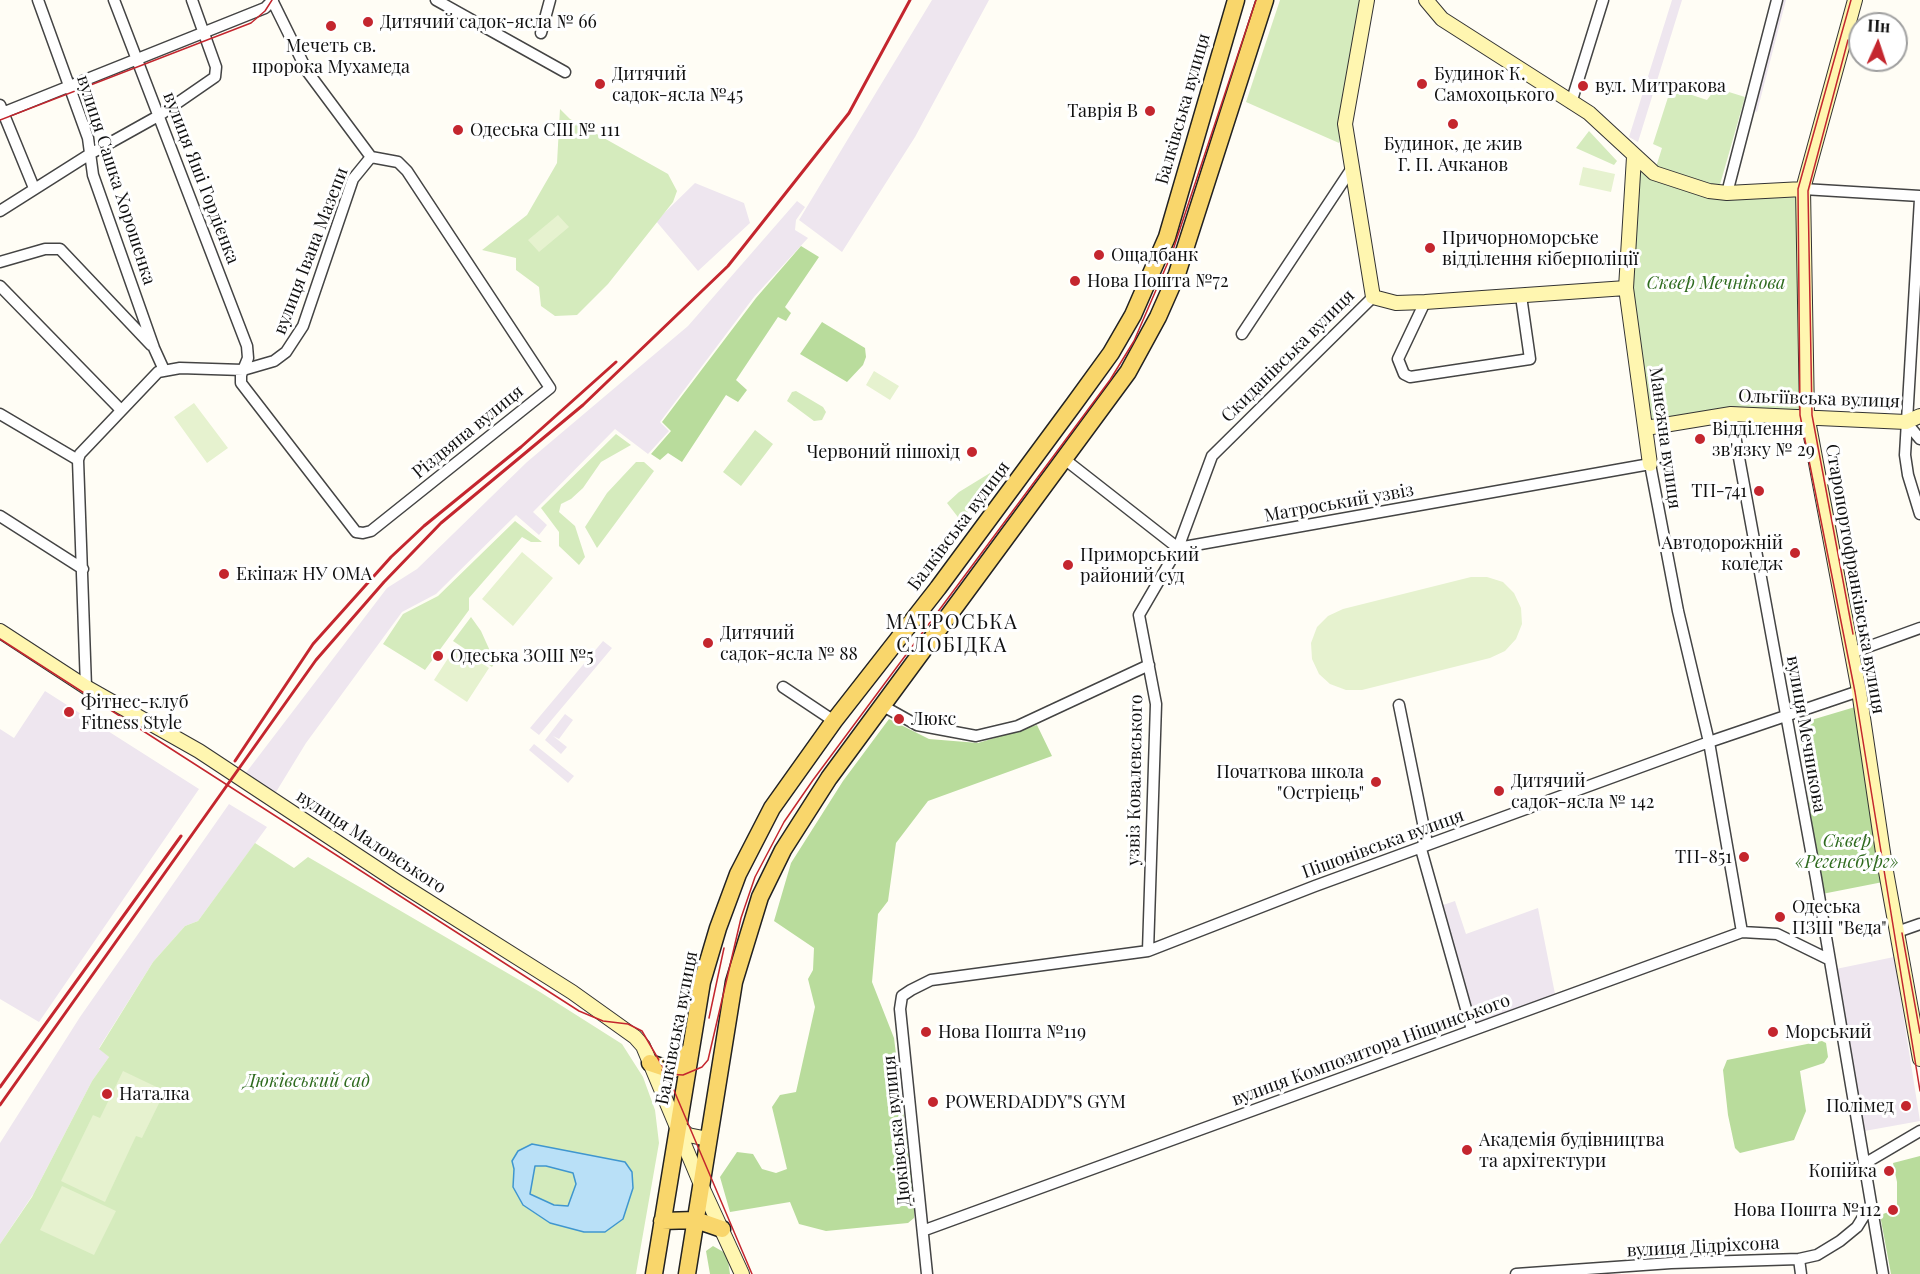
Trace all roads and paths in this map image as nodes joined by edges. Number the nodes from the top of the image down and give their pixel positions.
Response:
1 (38, 0) edge
2 (114, 0) edge
3 (192, 0) edge
4 (273, 0) edge
5 (436, 0) edge
6 (550, 0) edge
7 (1236, 0) edge
8 (1265, 0) edge
9 (1367, 0) edge
10 (1426, 0) edge
11 (1603, 0) edge
12 (1777, 0) edge
13 (1855, 0) edge
14 (204, 33) junction
15 (541, 33) dead end
16 (138, 59) junction
17 (565, 72) dead end
18 (69, 86) junction
19 (1571, 103) junction
20 (1, 110) edge
21 (160, 115) junction
22 (90, 154) junction
23 (371, 157) junction
24 (1634, 157) junction
25 (1352, 168) junction
26 (34, 188) junction
27 (1803, 189) junction
28 (1727, 193) junction
29 (1920, 198) edge
30 (0, 211) edge
31 (0, 262) edge
32 (0, 286) edge
33 (1626, 288) junction
34 (1521, 296) junction
35 (1373, 297) junction
36 (1425, 302) junction
37 (1242, 334) dead end
38 (154, 348) junction
39 (164, 370) junction
40 (243, 370) junction
41 (121, 410) junction
42 (0, 414) edge
43 (1731, 414) junction
44 (1807, 415) junction
45 (1920, 416) edge
46 (1906, 422) junction
47 (1646, 428) junction
48 (1920, 439) edge
49 (1063, 458) junction
50 (78, 460) junction
51 (1650, 464) junction
52 (1920, 514) edge
53 (0, 516) edge
54 (1178, 548) junction
55 (83, 569) junction
56 (1920, 628) edge
57 (0, 631) edge
58 (1851, 653) junction
59 (1149, 665) junction
60 (86, 687) junction
61 (783, 687) dead end
62 (1859, 691) junction
63 (1399, 705) dead end
64 (883, 706) junction
65 (1786, 715) junction
66 (834, 721) junction
67 (1709, 742) junction
68 (1421, 849) junction
69 (1920, 924) edge
70 (1742, 932) junction
71 (1897, 932) junction
72 (1148, 951) junction
73 (1828, 958) junction
74 (911, 990) joint
75 (1472, 1030) junction
76 (692, 1047) junction
77 (1920, 1059) edge
78 (650, 1063) junction
79 (678, 1126) junction
80 (1920, 1131) edge
81 (708, 1139) junction
82 (1864, 1164) junction
83 (702, 1187) junction
84 (1870, 1206) junction
85 (696, 1220) junction
86 (662, 1221) junction
87 (722, 1229) junction
88 (925, 1230) junction
89 (1799, 1259) junction
90 (654, 1274) edge
91 (687, 1274) edge
92 (742, 1274) edge
93 (927, 1274) edge
94 (1516, 1274) edge
95 (1801, 1274) edge
96 (1882, 1274) edge

1 - 18 street, вулиця Сашка Хорошенка
2 - 16 street, вулиця Яші Гордієнка
3 - 14 street
4 - 14 street
4 - 23 street, вулиця Івана Мазепи
5 - 17 street
6 - 15 street
7 - 66 main road, Балківська вулиця
8 - 49 main road
9 - 25 street, Скиданівська вулиця
10 - 19 street
11 - 19 street
12 - 28 street
13 - 27 street, Старопортофранківська вулиця
14 - 16 street
14 - 21 street
16 - 18 street
16 - 21 street, вулиця Яші Гордієнка
18 - 20 street
18 - 22 street, вулиця Сашка Хорошенка
19 - 24 street
20 - 26 street
21 - 22 street
21 - 40 street, вулиця Яші Гордієнка
22 - 26 street
22 - 38 street, вулиця Сашка Хорошенка
23 - 40 street, вулиця Івана Мазепи
23 - 40 street, Різдвяна вулиця
24 - 28 street
24 - 33 street, Манежна вулиця
25 - 35 street, Скиданівська вулиця
25 - 37 street
26 - 30 street
27 - 28 street
27 - 29 street
27 - 44 street, Старопортофранківська вулиця
29 - 46 street
31 - 38 street
32 - 41 street
33 - 34 street
33 - 47 street, Манежна вулиця
34 - 36 street
34 - 36 street
35 - 36 street
35 - 54 street, Скиданівська вулиця
38 - 39 street, вулиця Сашка Хорошенка
39 - 40 street, вулиця Івана Мазепи
39 - 41 street
41 - 50 street
42 - 50 street
43 - 44 street, Ольгіївська вулиця
43 - 47 street, Ольгіївська вулиця
43 - 65 street, вулиця Мечникова
44 - 46 street, Ольгіївська вулиця
44 - 58 street, Старопортофранківська вулиця
45 - 46 street, Ольгіївська вулиця
46 - 48 street
46 - 52 street
47 - 51 street, Манежна вулиця
49 - 54 street
49 - 64 main road
50 - 55 street
51 - 54 street, Матроський узвіз
51 - 67 street, Манежна вулиця
53 - 55 street
54 - 59 street, узвіз Ковалевського
55 - 60 street
56 - 58 street
57 - 60 street, вулиця Маловського
58 - 62 street, Старопортофранківська вулиця
59 - 64 street
59 - 72 street, узвіз Ковалевського
60 - 78 street, вулиця Маловського
61 - 66 street
62 - 65 street, Пішонівська вулиця
62 - 71 street, Старопортофранківська вулиця
63 - 68 street
64 - 81 main road
65 - 67 street, Пішонівська вулиця
65 - 73 street, вулиця Мечникова
66 - 76 main road, Балківська вулиця
67 - 68 street, Пішонівська вулиця
67 - 70 street, Манежна вулиця
68 - 72 street, Пішонівська вулиця
68 - 75 street
69 - 71 street
70 - 73 street, вулиця Композитора Ніщинського
70 - 75 street, вулиця Композитора Ніщинського
71 - 77 street, Старопортофранківська вулиця
72 - 74 street, Пішонівська вулиця
73 - 82 street, вулиця Мечникова
74 - 88 street, Дюківська вулиця
75 - 88 street, вулиця Композитора Ніщинського
76 - 78 main road
76 - 79 main road, Балківська вулиця
78 - 79 street, вулиця Маловського
79 - 81 street
79 - 83 street, вулиця Маловського
79 - 86 main road, Балківська вулиця
80 - 82 street
81 - 83 main road
82 - 84 street, вулиця Мечникова
83 - 85 main road
83 - 87 street, вулиця Маловського
84 - 89 street, вулиця Дідріхсона
84 - 96 street, вулиця Мечникова
85 - 86 main road
85 - 87 main road
85 - 91 main road
86 - 90 main road, Балківська вулиця
87 - 92 street, вулиця Маловського
88 - 93 street, Дюківська вулиця
89 - 94 street, вулиця Дідріхсона
89 - 95 street

